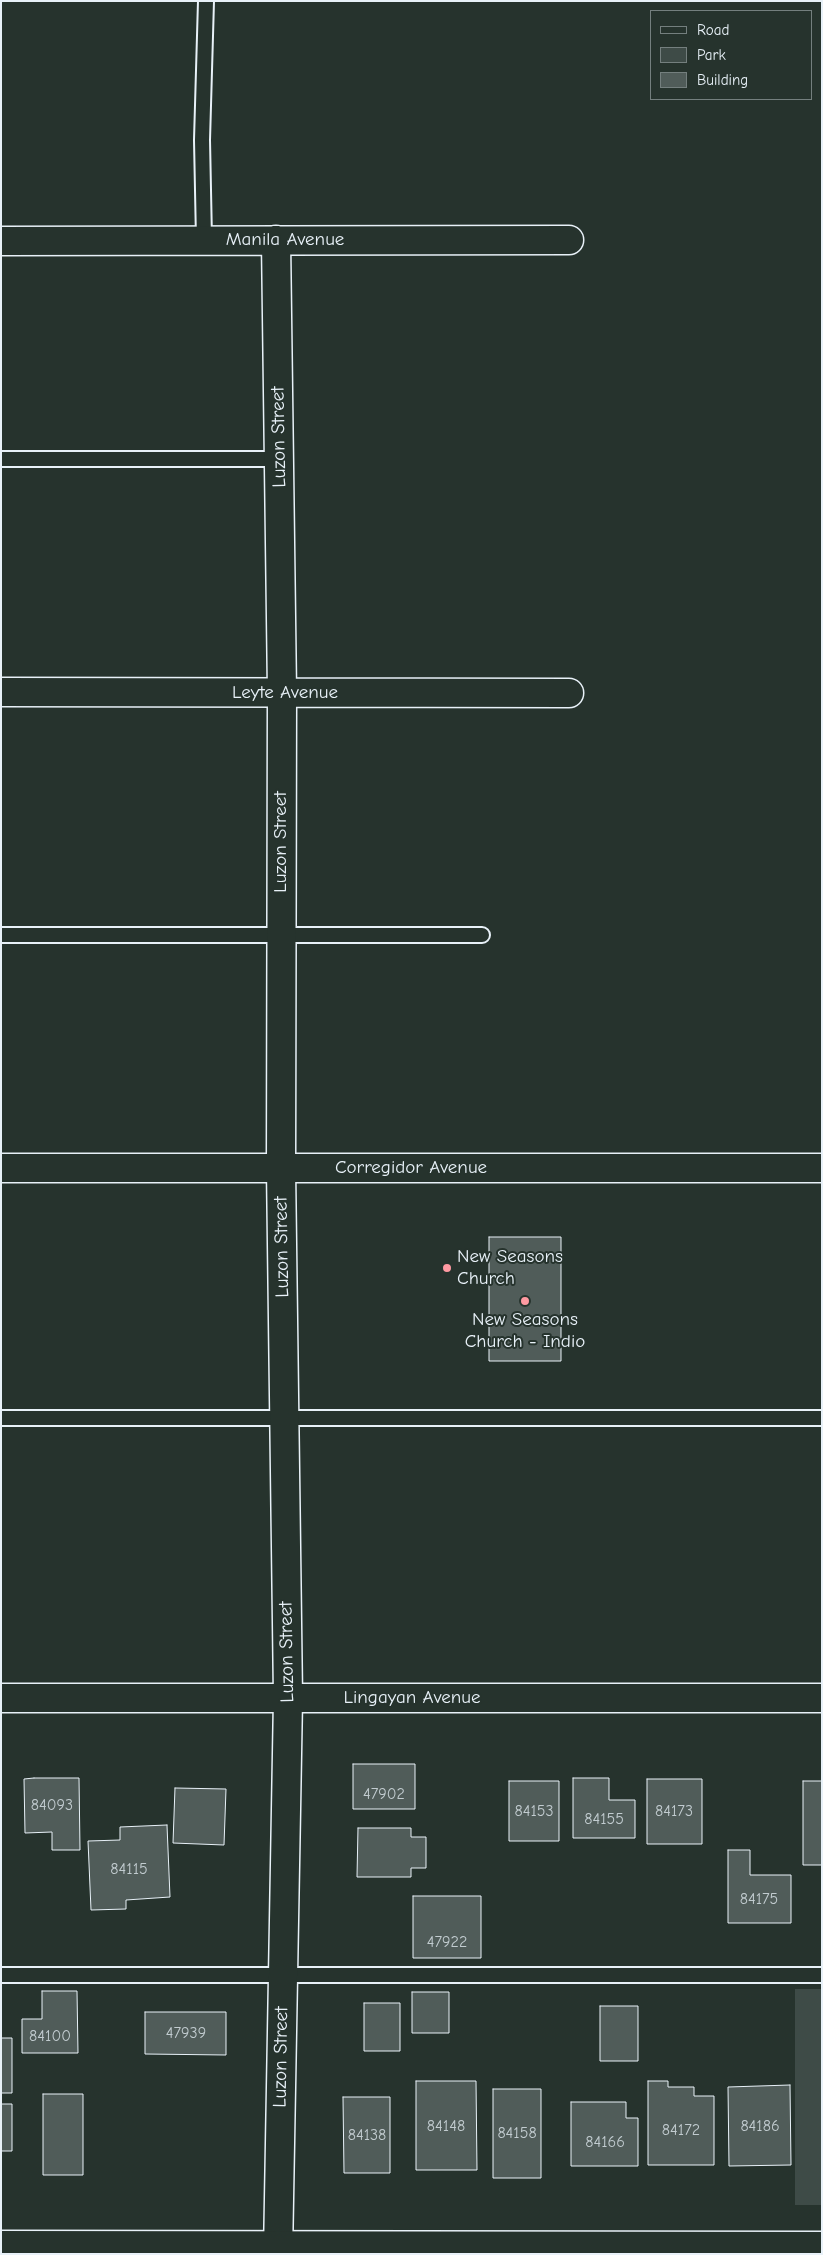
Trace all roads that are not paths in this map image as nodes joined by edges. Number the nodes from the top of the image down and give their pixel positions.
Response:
1 (206, 1) edge
2 (204, 240) junction
3 (276, 240) junction
4 (569, 240) dead end
5 (1, 241) edge
6 (1, 459) edge
7 (279, 459) junction
8 (1, 692) edge
9 (282, 693) junction
10 (569, 693) dead end
11 (1, 935) edge
12 (281, 935) junction
13 (482, 935) dead end
14 (1, 1168) edge
15 (281, 1168) junction
16 (822, 1168) edge
17 (1, 1418) edge
18 (284, 1418) junction
19 (822, 1418) edge
20 (1, 1698) edge
21 (288, 1698) junction
22 (822, 1698) edge
23 (1, 1975) edge
24 (283, 1975) junction
25 (822, 1975) edge
26 (1, 2245) edge
27 (822, 2246) edge
28 (278, 2250) edge

1 - 2 lane
2 - 3 street, Manila Avenue
2 - 5 street, Manila Avenue
3 - 4 street, Manila Avenue
3 - 7 street, Luzon Street
6 - 7 lane
7 - 9 street, Luzon Street
8 - 9 street, Leyte Avenue
9 - 10 street, Leyte Avenue
9 - 12 street, Luzon Street
11 - 12 lane
12 - 13 lane
12 - 15 street, Luzon Street
14 - 15 street, Corregidor Avenue
15 - 16 street, Corregidor Avenue
15 - 18 street, Luzon Street
17 - 18 lane
18 - 19 lane
18 - 21 street, Luzon Street
20 - 21 street, Lingayan Avenue
21 - 22 street, Lingayan Avenue
21 - 24 street, Luzon Street
23 - 24 lane
24 - 25 lane
24 - 28 street, Luzon Street
26 - 28 street
27 - 28 street

